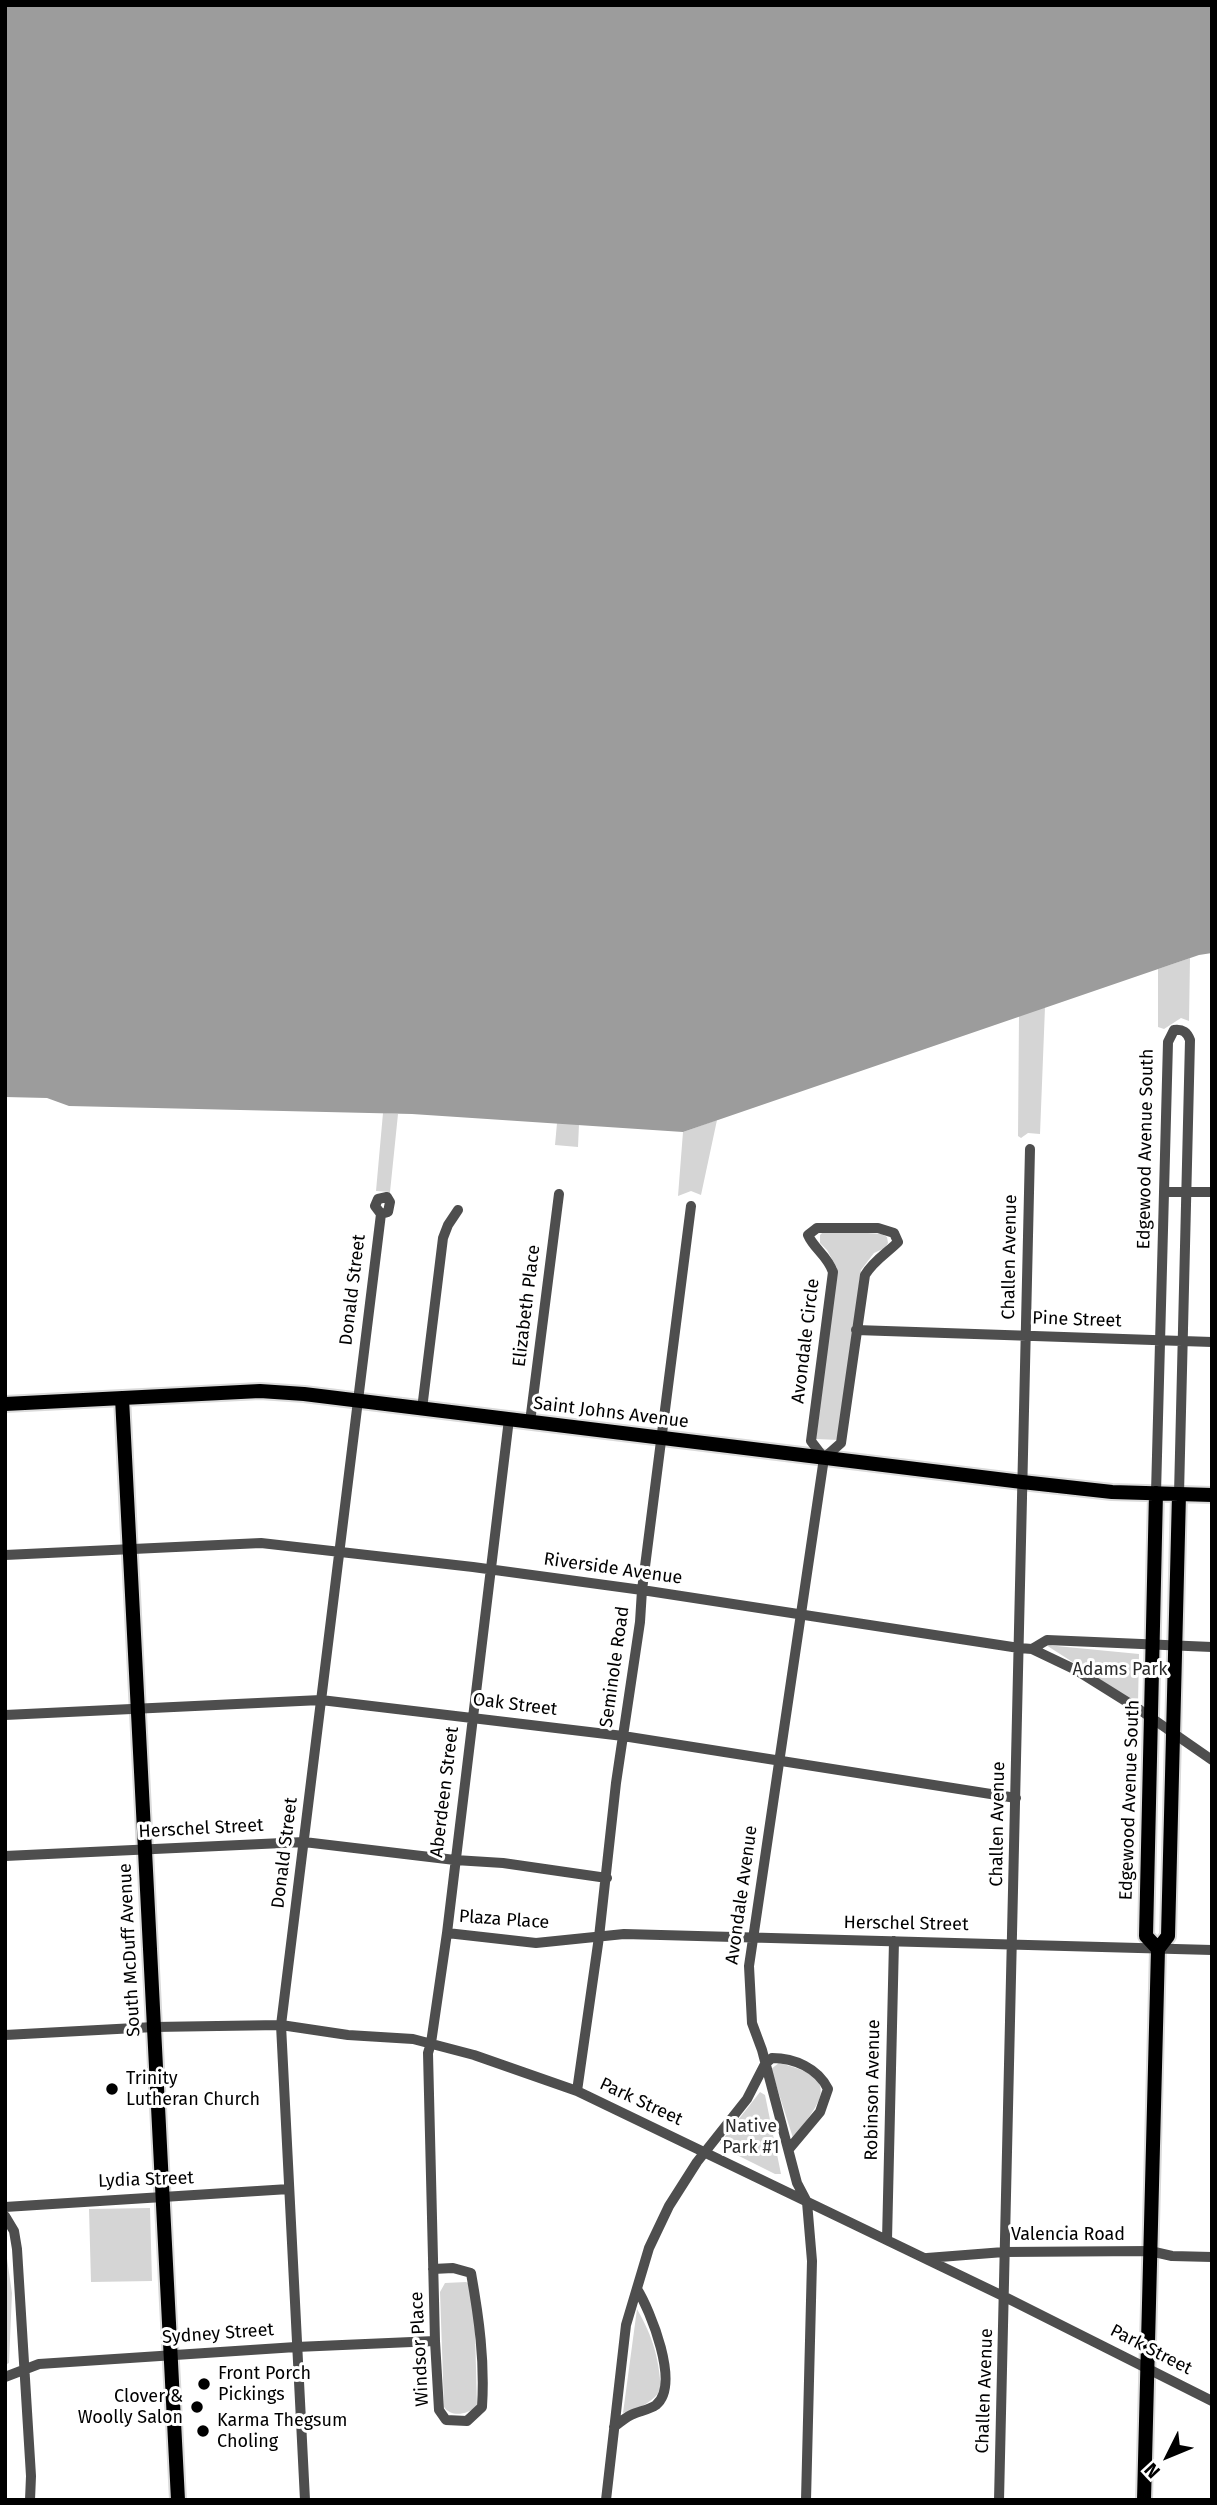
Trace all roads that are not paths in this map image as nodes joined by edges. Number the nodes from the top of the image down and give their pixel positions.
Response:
1 (1030, 1149) dead end
2 (1164, 1192) junction
3 (1186, 1192) junction
4 (1212, 1192) edge
5 (559, 1194) dead end
6 (691, 1206) dead end
7 (458, 1210) dead end
8 (381, 1214) dead end
9 (856, 1330) junction
10 (1026, 1336) junction
11 (1161, 1341) junction
12 (1184, 1341) junction
13 (1212, 1342) edge
14 (122, 1398) junction
15 (357, 1401) junction
16 (5, 1404) edge
17 (422, 1409) junction
18 (509, 1419) junction
19 (530, 1422) junction
20 (661, 1438) junction
21 (824, 1458) junction
22 (1023, 1482) junction
23 (1156, 1493) junction
24 (1179, 1494) junction
25 (1212, 1495) edge
26 (129, 1549) junction
27 (338, 1551) junction
28 (5, 1555) edge
29 (490, 1569) junction
30 (642, 1590) junction
31 (801, 1615) junction
32 (1154, 1646) junction
33 (1175, 1646) junction
34 (1212, 1647) edge
35 (1019, 1648) junction
36 (1032, 1649) junction
37 (321, 1700) junction
38 (137, 1708) junction
39 (5, 1715) edge
40 (472, 1717) junction
41 (1152, 1720) junction
42 (1174, 1735) junction
43 (623, 1736) junction
44 (779, 1760) junction
45 (1212, 1760) edge
46 (1016, 1798) junction
47 (304, 1842) junction
48 (144, 1850) junction
49 (5, 1856) edge
50 (454, 1860) junction
51 (607, 1878) junction
52 (447, 1933) junction
53 (599, 1937) junction
54 (752, 1938) junction
55 (894, 1941) junction
56 (1012, 1944) junction
57 (1158, 1949) junction
58 (1212, 1950) edge
59 (281, 2025) junction
60 (153, 2027) junction
61 (5, 2035) edge
62 (432, 2043) junction
63 (765, 2064) junction
64 (577, 2091) junction
65 (789, 2150) junction
66 (706, 2152) junction
67 (289, 2189) junction
68 (161, 2196) junction
69 (807, 2202) junction
70 (5, 2207) edge
71 (5, 2216) edge
72 (887, 2240) junction
73 (1004, 2252) junction
74 (1150, 2252) junction
75 (1212, 2257) edge
76 (924, 2258) junction
77 (433, 2269) junction
78 (637, 2289) junction
79 (1005, 2297) junction
80 (435, 2341) junction
81 (296, 2347) junction
82 (170, 2355) junction
83 (1147, 2367) junction
84 (25, 2368) junction
85 (5, 2377) edge
86 (1212, 2401) edge
87 (614, 2427) junction
88 (30, 2500) edge
89 (178, 2500) edge
90 (305, 2500) edge
91 (606, 2500) edge
92 (806, 2500) edge
93 (999, 2500) edge
94 (1144, 2500) edge

1 - 10 street, Challen Avenue
2 - 3 street
2 - 3 street, Edgewood Avenue South
2 - 11 street, Edgewood Avenue South
3 - 4 street
3 - 12 street, Edgewood Avenue South
5 - 19 street, Elizabeth Place
6 - 20 street, Seminole Road
7 - 17 street
8 - 15 street, Donald Street
9 - 10 street, Pine Street
9 - 21 street, Avondale Circle
9 - 21 street, Avondale Circle
10 - 11 street, Pine Street
10 - 22 street, Challen Avenue
11 - 12 street, Pine Street
11 - 23 street, Edgewood Avenue South
12 - 13 street, Pine Street
12 - 24 street, Edgewood Avenue South
14 - 15 main road, Saint Johns Avenue
14 - 16 main road, Saint Johns Avenue
14 - 26 main road, South McDuff Avenue
15 - 17 main road, Saint Johns Avenue
15 - 27 street, Donald Street
17 - 18 main road, Saint Johns Avenue
18 - 19 main road, Saint Johns Avenue
18 - 29 street, Aberdeen Street
19 - 20 main road, Saint Johns Avenue
20 - 21 main road, Saint Johns Avenue
20 - 30 street, Seminole Road
21 - 22 main road, Saint Johns Avenue
21 - 31 street, Avondale Avenue
22 - 23 main road, Saint Johns Avenue
22 - 35 street, Challen Avenue
23 - 24 main road, Saint Johns Avenue
23 - 32 main road, Edgewood Avenue South
24 - 25 main road, Saint Johns Avenue
24 - 33 main road, Edgewood Avenue South
26 - 27 street, Riverside Avenue
26 - 28 street, Riverside Avenue
26 - 38 main road, South McDuff Avenue
27 - 29 street, Riverside Avenue
27 - 37 street, Donald Street
29 - 30 street, Riverside Avenue
29 - 40 street, Aberdeen Street
30 - 31 street, Riverside Avenue
30 - 43 street, Seminole Road
31 - 35 street, Riverside Avenue
31 - 44 street, Avondale Avenue
32 - 33 street, Riverside Avenue
32 - 36 street, Riverside Avenue
32 - 41 main road, Edgewood Avenue South
33 - 34 street, Riverside Avenue
33 - 42 main road, Edgewood Avenue South
35 - 36 street, Riverside Avenue
35 - 46 street, Challen Avenue
36 - 41 street
37 - 38 street, Oak Street
37 - 40 street, Oak Street
37 - 47 street, Donald Street
38 - 39 street, Oak Street
38 - 48 main road, South McDuff Avenue
40 - 43 street, Oak Street
40 - 50 street, Aberdeen Street
41 - 42 street
41 - 57 main road, Edgewood Avenue South
42 - 45 street
42 - 57 main road, Edgewood Avenue South
43 - 44 street, Oak Street
43 - 51 street, Seminole Road
44 - 46 street, Oak Street
44 - 54 street, Avondale Avenue
46 - 56 street, Challen Avenue
47 - 48 street, Herschel Street
47 - 50 street, Herschel Street
47 - 59 street, Donald Street
48 - 49 street, Herschel Street
48 - 60 main road, South McDuff Avenue
50 - 51 street, Herschel Street
50 - 52 street, Aberdeen Street
51 - 53 street, Seminole Road
52 - 53 street, Plaza Place
52 - 62 street, Aberdeen Street
53 - 54 street, Herschel Street
53 - 64 street, Seminole Road
54 - 55 street, Herschel Street
54 - 63 street, Avondale Avenue
55 - 56 street, Herschel Street
55 - 72 street, Robinson Avenue
56 - 57 street, Herschel Street
56 - 73 street, Challen Avenue
57 - 58 street, Herschel Street
57 - 74 main road, Edgewood Avenue South
59 - 60 street, Park Street
59 - 62 street, Park Street
59 - 67 street, Donald Street
60 - 61 street, Park Street
60 - 68 main road, South McDuff Avenue
62 - 64 street, Park Street
62 - 77 street, Windsor Place
63 - 65 street, Avondale Avenue
63 - 65 street
63 - 66 street
64 - 66 street, Park Street
65 - 69 street, Avondale Avenue
66 - 69 street, Park Street
66 - 78 street
67 - 68 street, Lydia Street
67 - 81 street, Donald Street
68 - 70 street, Lydia Street
68 - 82 main road, South McDuff Avenue
69 - 72 street, Park Street
69 - 92 street, Avondale Avenue
71 - 84 street
72 - 76 street, Park Street
73 - 74 street, Valencia Road
73 - 76 street, Valencia Road
73 - 79 street, Challen Avenue
74 - 75 street, Valencia Road
74 - 83 main road, Edgewood Avenue South
76 - 79 street, Park Street
77 - 80 street, Windsor Place
77 - 80 street, Windsor Place
78 - 87 street
78 - 87 street
79 - 83 street, Park Street
79 - 93 street, Challen Avenue
80 - 81 street, Sydney Street
81 - 82 street, Sydney Street
81 - 90 street, Donald Street
82 - 84 street, Sydney Street
82 - 89 main road, South McDuff Avenue
83 - 86 street, Park Street
83 - 94 main road, Edgewood Avenue South
84 - 85 street, Sydney Street
84 - 88 street
87 - 91 street

